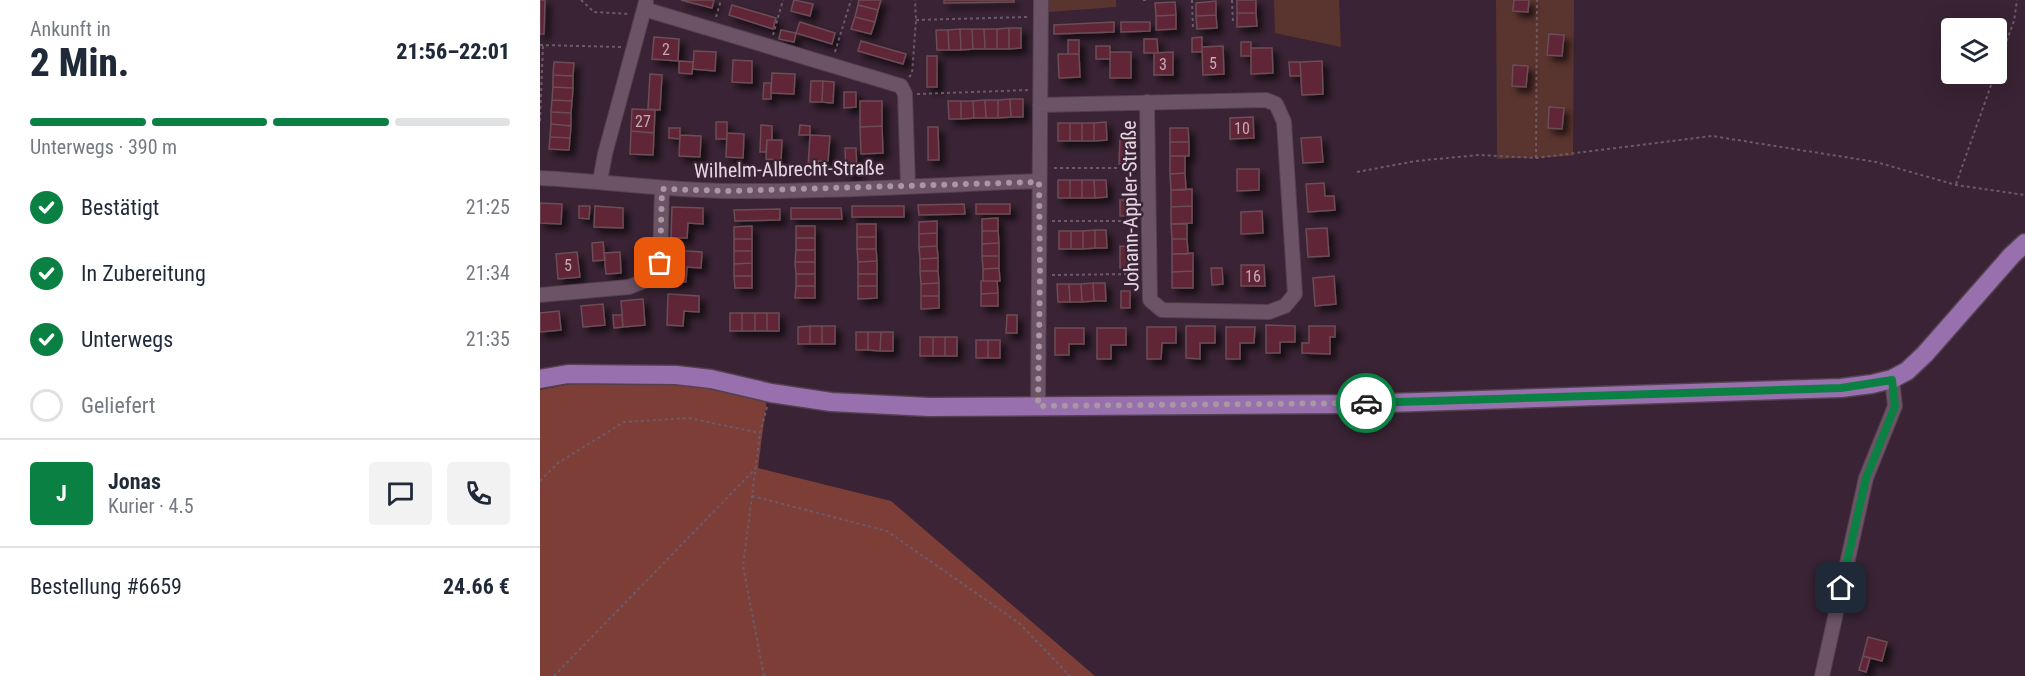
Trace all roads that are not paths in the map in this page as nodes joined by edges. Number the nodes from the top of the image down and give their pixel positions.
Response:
1 (1041, 0) edge
2 (644, 8) edge
3 (1147, 102) junction
4 (1040, 105) junction
5 (1039, 175) junction
6 (540, 178) edge
7 (600, 181) junction
8 (908, 186) junction
9 (662, 189) junction
10 (2025, 243) edge
11 (540, 295) edge
12 (540, 379) edge
13 (1892, 380) junction
14 (1038, 406) junction
15 (1821, 676) edge

1 - 4 street
2 - 7 street
2 - 8 street
3 - 3 street, Johann-Appler-Straße
3 - 4 street, Johann-Appler-Straße
4 - 5 street
5 - 8 street, Wilhelm-Albrecht-Straße
5 - 14 street
6 - 7 street, Wilhelm-Albrecht-Straße
7 - 9 street, Wilhelm-Albrecht-Straße
8 - 9 street, Wilhelm-Albrecht-Straße
9 - 11 street
10 - 13 main road
12 - 14 main road
13 - 14 main road
13 - 15 street

